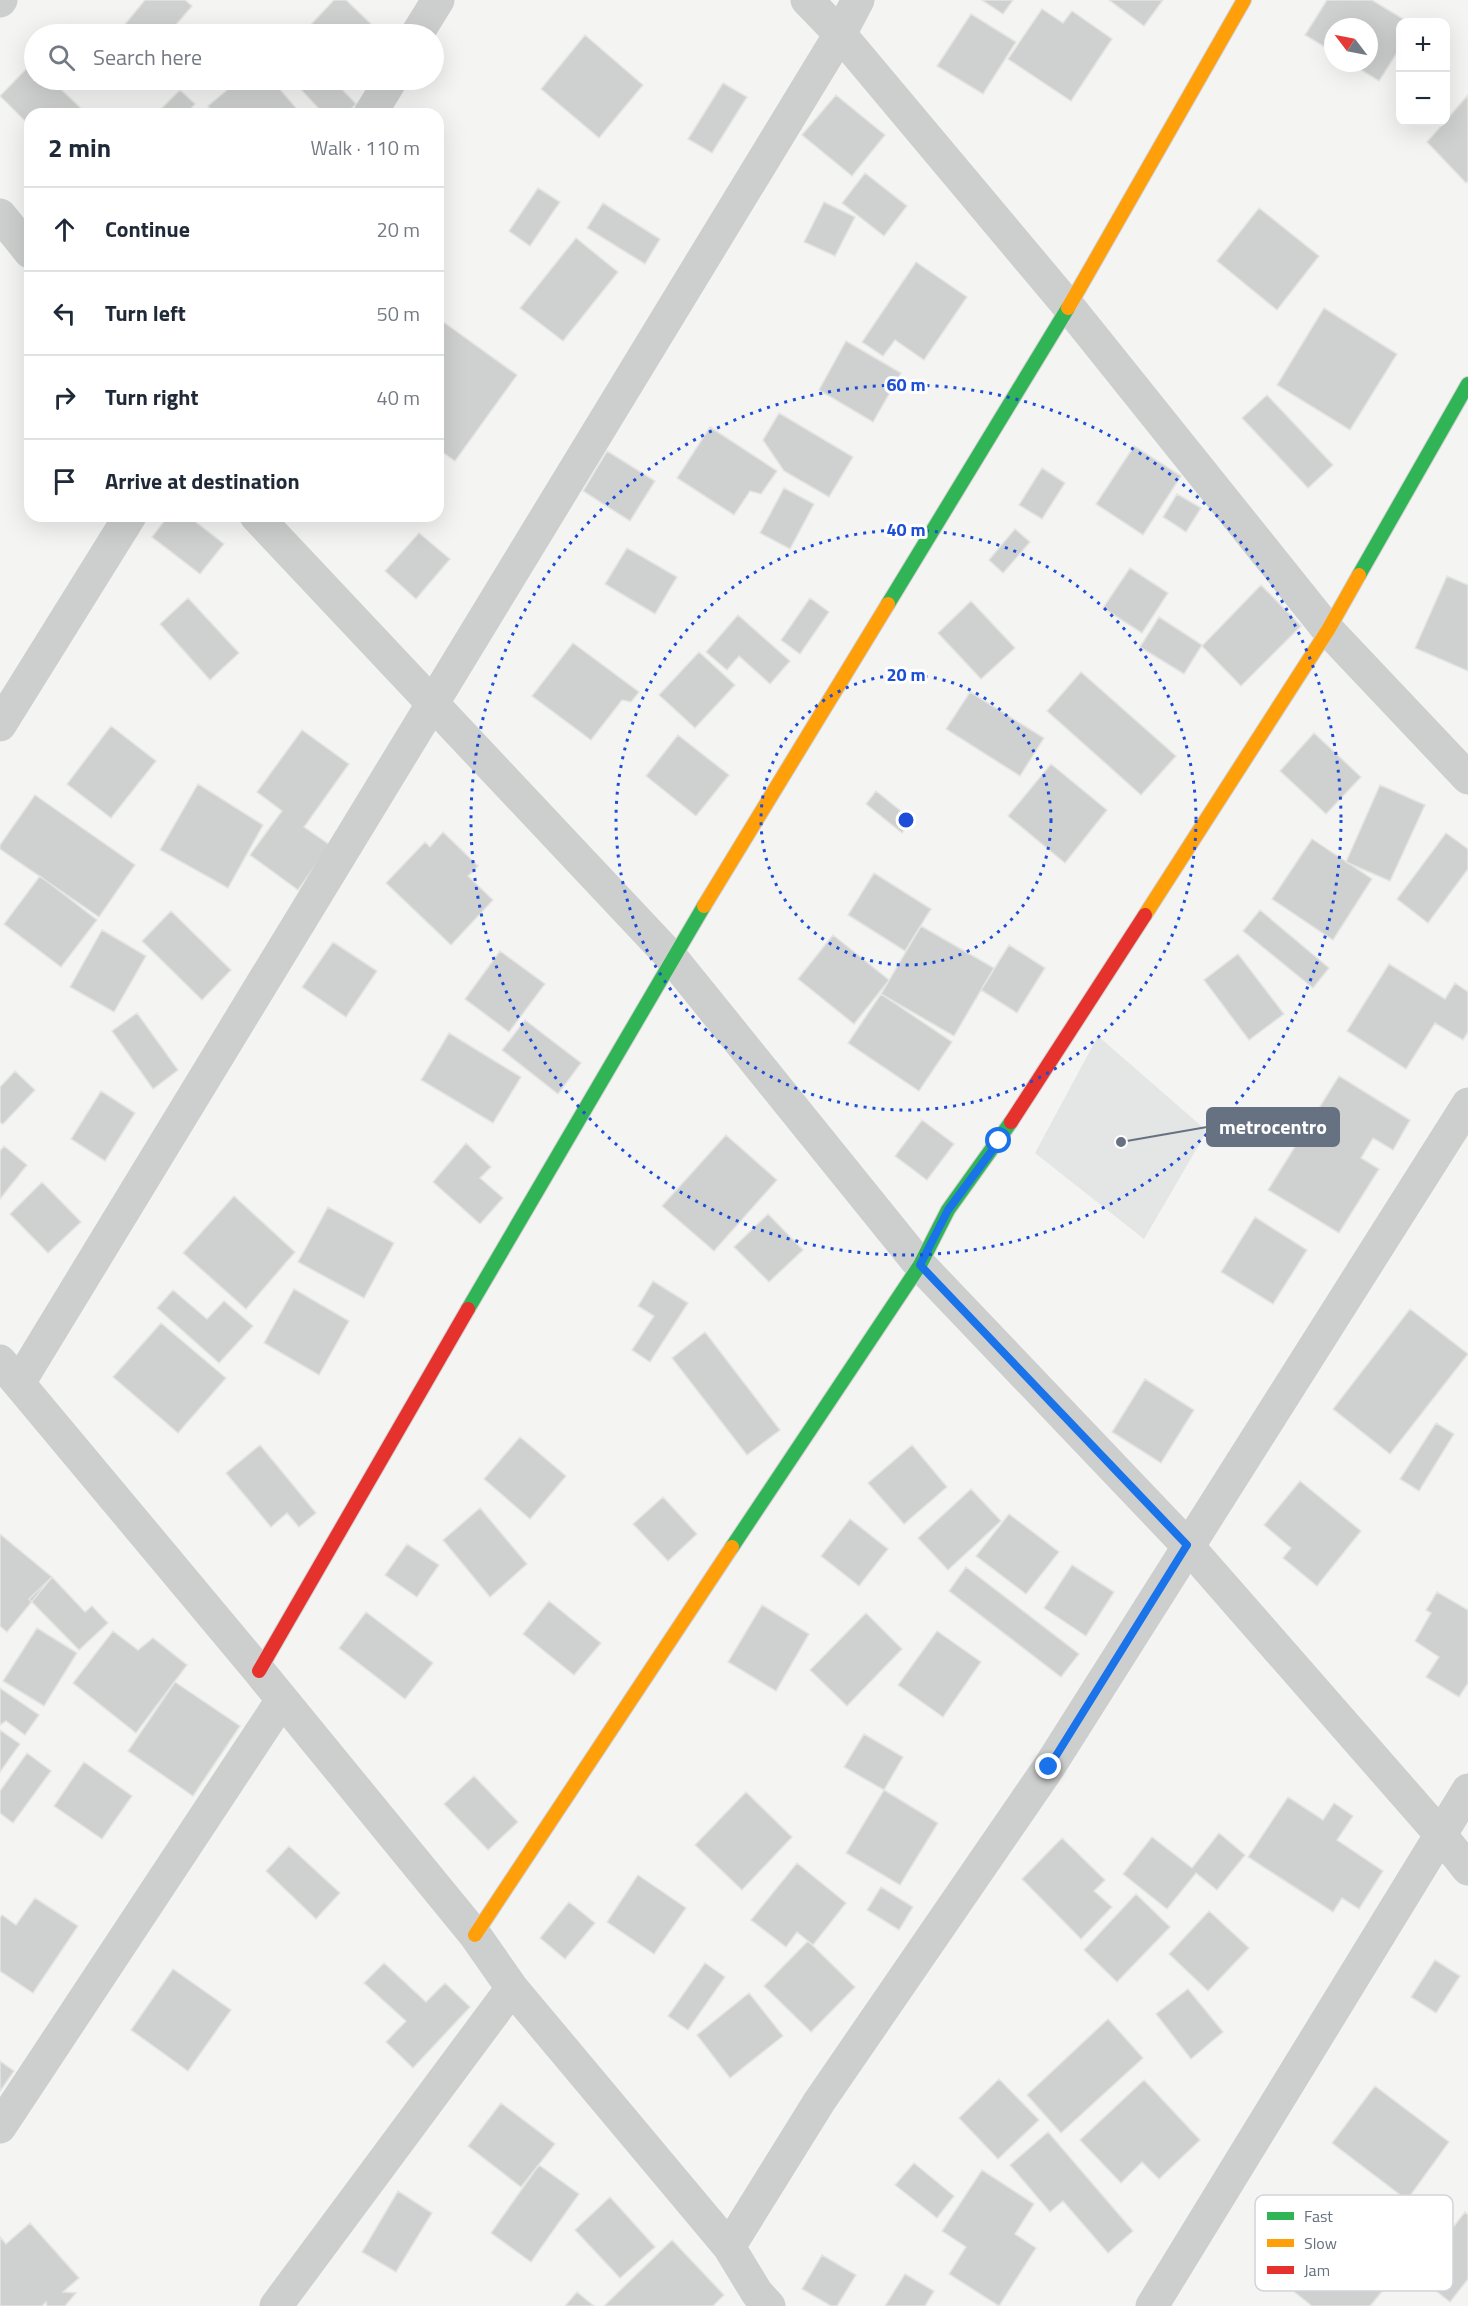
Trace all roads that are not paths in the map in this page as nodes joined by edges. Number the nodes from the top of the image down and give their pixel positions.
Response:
1 (438, 0) edge
2 (807, 0) edge
3 (858, 0) edge
4 (1244, 0) edge
5 (423, 24) edge
6 (840, 34) junction
7 (385, 90) edge
8 (374, 108) edge
9 (0, 215) edge
10 (24, 245) edge
11 (1069, 307) junction
12 (1468, 384) edge
13 (126, 522) edge
14 (262, 522) edge
15 (1328, 630) junction
16 (431, 704) junction
17 (0, 725) edge
18 (1468, 778) edge
19 (672, 958) junction
20 (1468, 1104) edge
21 (920, 1265) junction
22 (10, 1372) edge
23 (1187, 1545) junction
24 (259, 1671) junction
25 (282, 1700) junction
26 (1468, 1790) edge
27 (1440, 1834) junction
28 (1468, 1869) edge
29 (475, 1935) junction
30 (512, 1988) junction
31 (0, 2127) edge
32 (729, 2247) junction
33 (758, 2302) edge
34 (276, 2306) edge
35 (1152, 2306) edge

1 - 5 street
2 - 6 street
3 - 6 street
4 - 11 street
6 - 11 street
6 - 16 street
7 - 8 street
9 - 10 street
11 - 15 street
11 - 19 street
12 - 15 street
13 - 17 street
14 - 16 street
15 - 18 street
15 - 21 street
16 - 19 street
16 - 22 street
19 - 21 street
19 - 24 street
20 - 23 street
21 - 23 street
21 - 29 street
22 - 24 street
23 - 27 street
23 - 32 street
24 - 25 street
25 - 29 street
25 - 31 street
26 - 27 street
27 - 28 street
27 - 35 street
29 - 30 street
30 - 32 street
30 - 34 street
32 - 33 street

